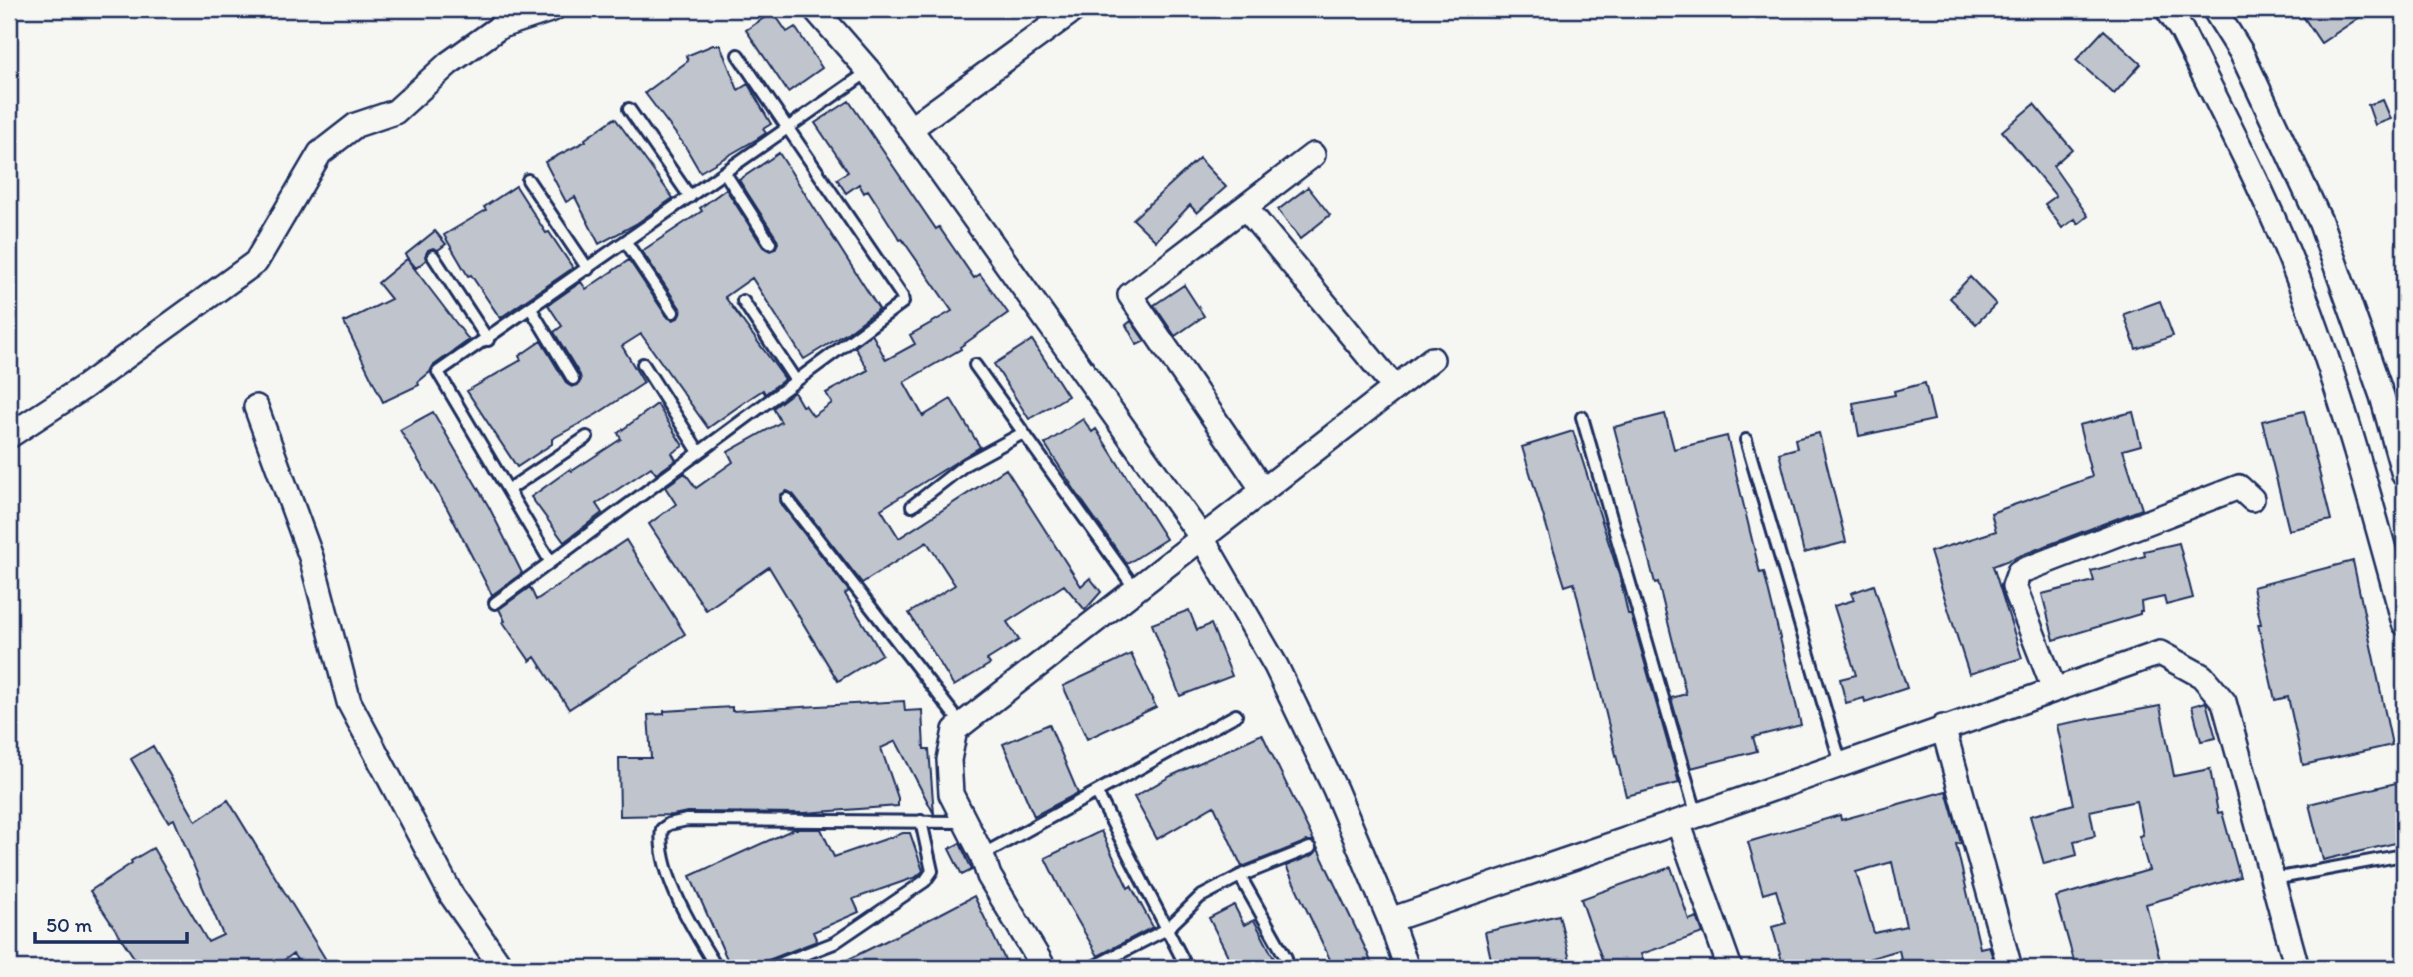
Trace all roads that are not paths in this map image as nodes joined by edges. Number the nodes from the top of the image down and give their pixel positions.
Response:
1 (553, 9) edge
2 (815, 9) edge
3 (1075, 9) edge
4 (2167, 9) edge
5 (2214, 9) edge
6 (738, 55) dead end
7 (869, 71) junction
8 (629, 108) dead end
9 (789, 128) junction
10 (910, 128) junction
11 (1313, 155) dead end
12 (725, 173) junction
13 (528, 180) dead end
14 (690, 198) junction
15 (1245, 207) junction
16 (626, 242) junction
17 (770, 243) dead end
18 (433, 256) dead end
19 (588, 269) junction
20 (743, 301) dead end
21 (531, 309) junction
22 (673, 312) dead end
23 (488, 340) junction
24 (1432, 359) dead end
25 (643, 363) dead end
26 (975, 365) dead end
27 (573, 379) dead end
28 (796, 381) junction
29 (1395, 388) junction
30 (256, 407) dead end
31 (1582, 417) dead end
32 (1023, 433) junction
33 (9, 436) edge
34 (587, 437) dead end
35 (1746, 440) dead end
36 (699, 452) junction
37 (2404, 475) edge
38 (508, 490) junction
39 (1263, 490) junction
40 (787, 499) dead end
41 (2252, 499) dead end
42 (912, 506) dead end
43 (1202, 538) junction
44 (550, 561) junction
45 (1136, 590) junction
46 (495, 603) dead end
47 (2404, 623) edge
48 (2054, 690) junction
49 (1236, 715) dead end
50 (962, 725) junction
51 (1943, 727) junction
52 (1840, 764) junction
53 (1097, 793) junction
54 (1688, 819) junction
55 (920, 821) junction
56 (964, 822) junction
57 (1310, 848) dead end
58 (982, 855) junction
59 (2403, 855) edge
60 (1240, 876) junction
61 (2274, 879) junction
62 (1390, 920) junction
63 (1167, 929) junction
64 (1286, 958) dead end
65 (502, 968) edge
66 (717, 968) edge
67 (769, 968) edge
68 (1044, 968) edge
69 (1091, 968) edge
70 (1187, 968) edge
71 (1407, 968) edge
72 (1730, 968) edge
73 (2010, 968) edge
74 (2297, 968) edge

1 - 33 street
2 - 7 street
3 - 10 street
4 - 47 street
5 - 37 street
6 - 9 lane
7 - 9 lane
7 - 10 street
8 - 14 lane
9 - 12 lane
9 - 28 lane
10 - 43 street
11 - 15 street
12 - 14 lane
12 - 17 lane
13 - 19 lane
14 - 16 lane
15 - 29 street
15 - 39 street
16 - 19 lane
16 - 22 lane
18 - 23 lane
19 - 21 lane
20 - 28 lane
21 - 23 lane
21 - 27 lane
23 - 38 lane
24 - 29 street
25 - 36 lane
26 - 32 lane
28 - 36 lane
29 - 39 street
30 - 65 street
31 - 54 lane
32 - 42 lane
32 - 45 lane
34 - 38 lane
35 - 52 lane
36 - 44 lane
38 - 44 lane
39 - 43 street
40 - 50 lane
41 - 48 street
43 - 45 street
43 - 62 street
44 - 46 lane
45 - 50 street
48 - 51 street
48 - 61 street
49 - 53 lane
50 - 56 street
51 - 52 street
51 - 73 street
52 - 54 street
53 - 58 lane
53 - 63 lane
54 - 62 street
54 - 72 street
55 - 56 lane
55 - 66 lane
55 - 67 lane
56 - 58 street
57 - 60 lane
58 - 68 street
59 - 61 lane
60 - 63 lane
60 - 64 lane
61 - 74 street
62 - 71 street
63 - 69 lane
63 - 70 lane

